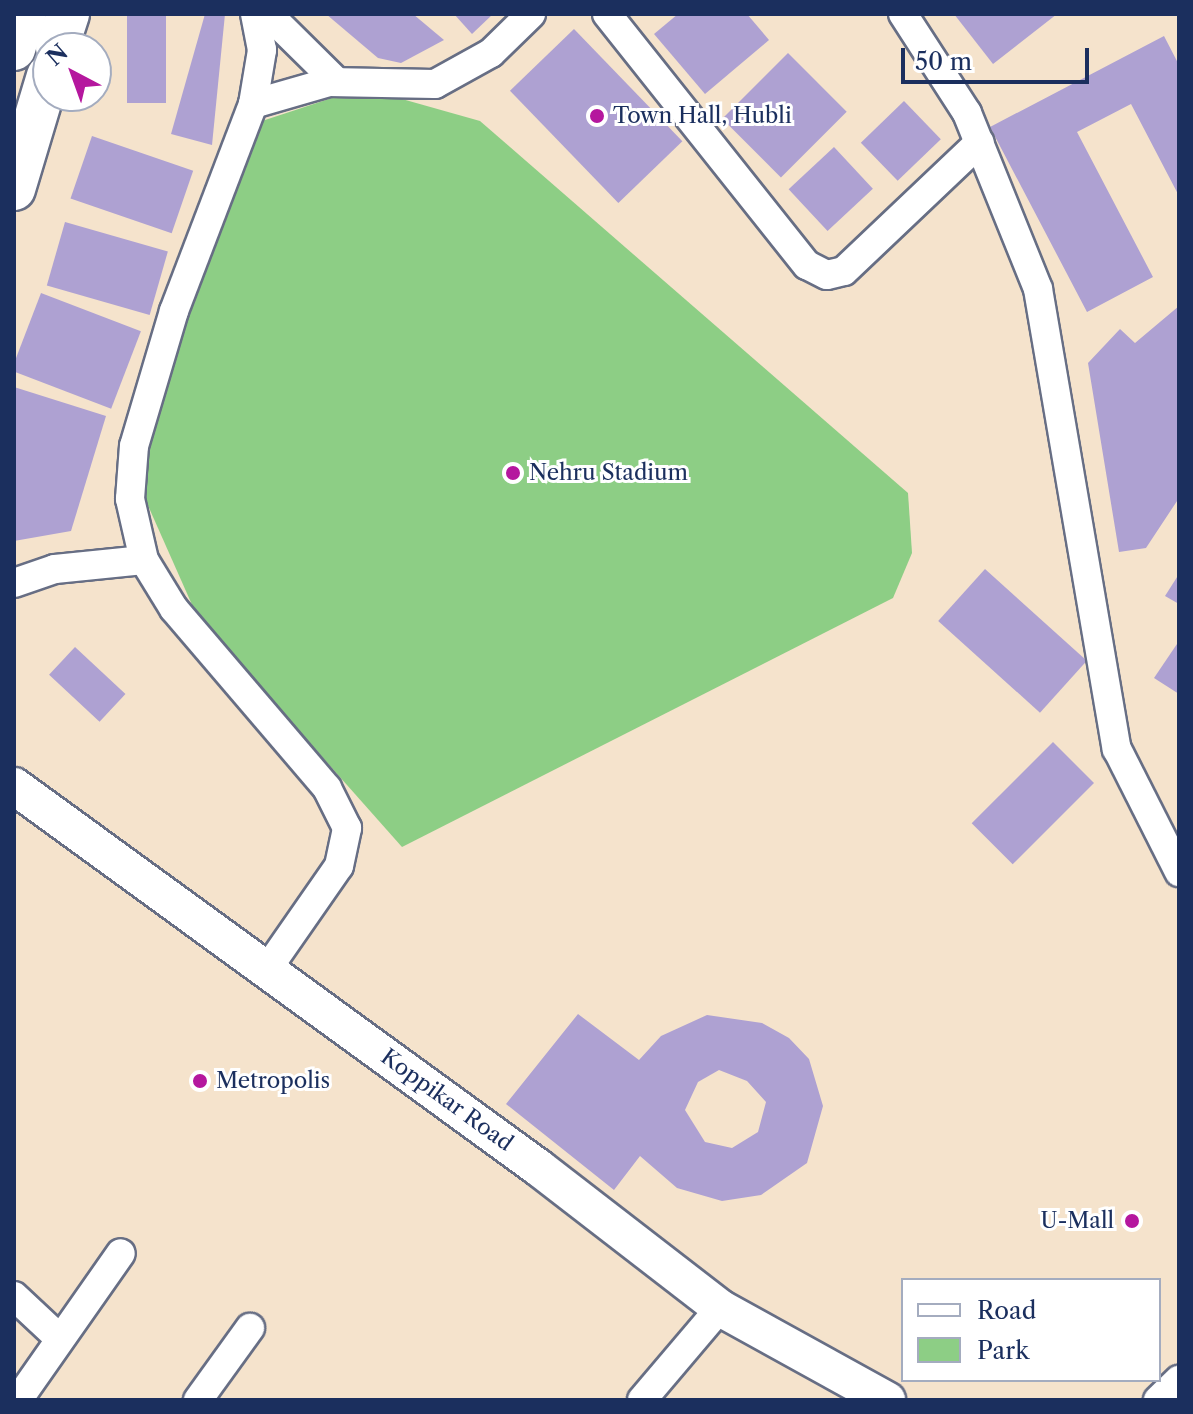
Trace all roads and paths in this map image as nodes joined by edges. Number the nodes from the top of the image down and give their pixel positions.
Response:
1 (25, 14) edge
2 (255, 14) edge
3 (268, 14) edge
4 (531, 14) edge
5 (607, 14) edge
6 (903, 14) edge
7 (14, 49) edge
8 (337, 82) junction
9 (253, 104) junction
10 (37, 112) edge
11 (980, 142) junction
12 (14, 189) edge
13 (144, 560) junction
14 (14, 583) edge
15 (14, 786) edge
16 (1179, 872) edge
17 (268, 968) junction
18 (121, 1253) dead end
19 (14, 1296) edge
20 (720, 1308) junction
21 (250, 1328) dead end
22 (58, 1337) junction
23 (1179, 1380) edge
24 (18, 1400) edge
25 (198, 1400) edge
26 (642, 1400) edge
27 (887, 1400) edge
28 (1158, 1400) edge

1 - 7 highway
2 - 9 street
3 - 8 street
4 - 8 street
5 - 11 street
6 - 11 street
8 - 9 street
9 - 13 street
10 - 12 highway
11 - 16 street
13 - 14 street
13 - 17 street
15 - 17 main road, Koppikar Road
17 - 20 main road, Koppikar Road
18 - 22 street
19 - 22 street
20 - 26 street
20 - 27 main road, Koppikar Road
21 - 25 street
22 - 24 street
23 - 28 street

